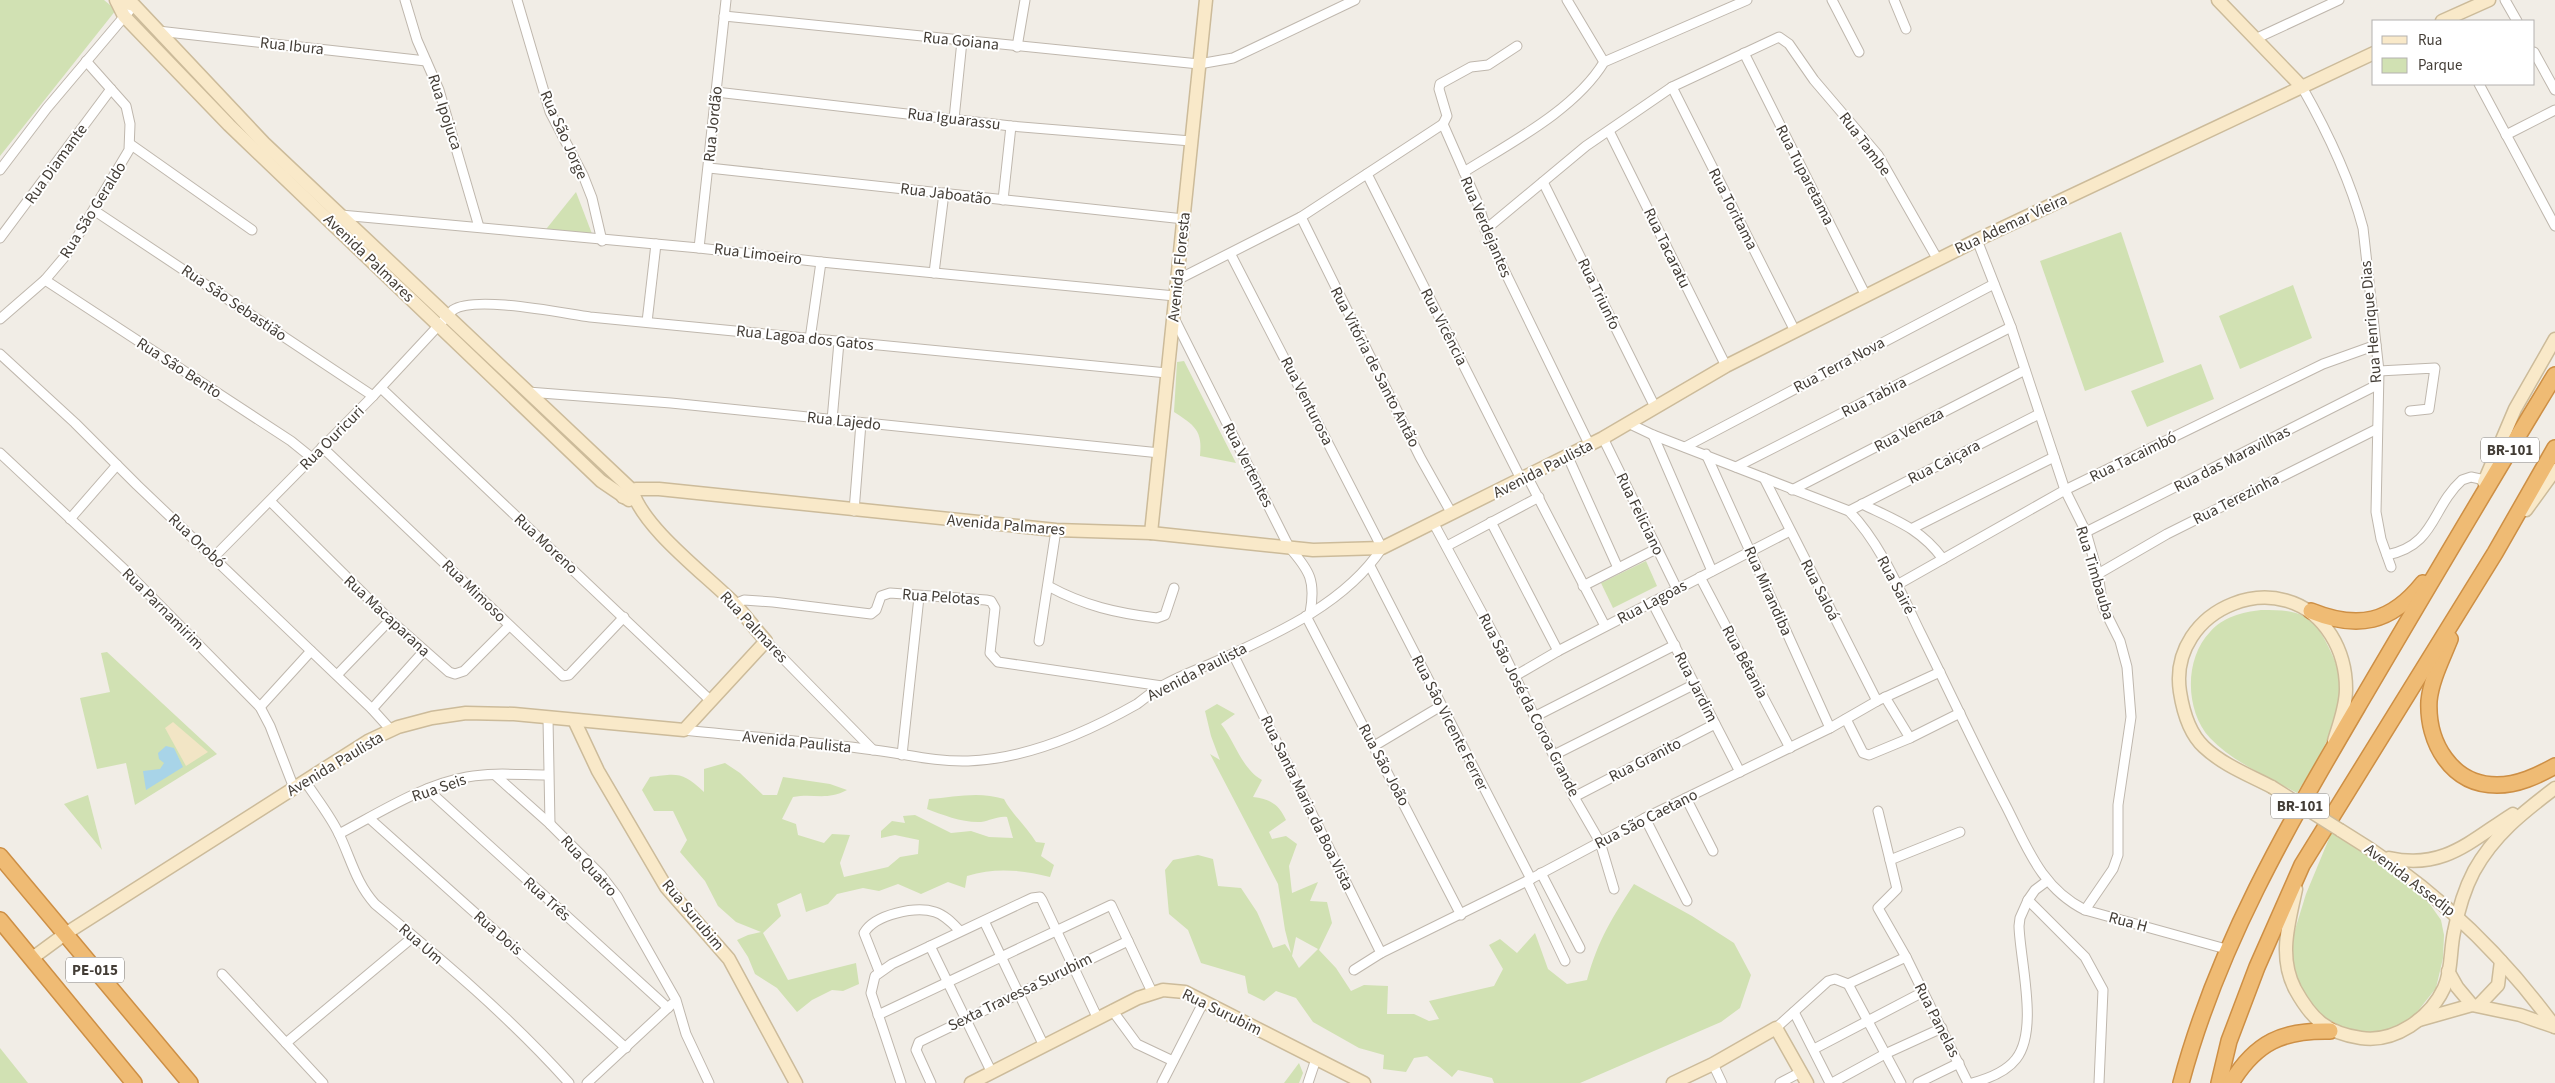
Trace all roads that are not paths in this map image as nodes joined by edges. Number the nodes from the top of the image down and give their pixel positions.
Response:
1 (117, 0) edge
2 (405, 0) edge
3 (517, 0) edge
4 (726, 0) edge
5 (1025, 0) edge
6 (1206, 0) edge
7 (1355, 0) edge
8 (1567, 0) edge
9 (1747, 0) edge
10 (1832, 0) edge
11 (1894, 0) edge
12 (2218, 0) edge
13 (2339, 0) edge
14 (2489, 0) edge
15 (2505, 0) edge
16 (136, 2) edge
17 (124, 16) junction
18 (724, 16) junction
19 (2447, 20) edge
20 (2516, 20) edge
21 (1906, 29) dead end
22 (158, 31) junction
23 (2255, 39) junction
24 (962, 41) junction
25 (1517, 46) dead end
26 (1017, 47) junction
27 (1859, 52) dead end
28 (1744, 53) junction
29 (2372, 54) edge
30 (2535, 54) edge
31 (86, 61) junction
32 (426, 61) junction
33 (1604, 62) junction
34 (1198, 64) junction
35 (2480, 85) edge
36 (1672, 87) junction
37 (2302, 87) junction
38 (111, 89) junction
39 (2555, 90) edge
40 (716, 92) junction
41 (2555, 110) edge
42 (954, 118) junction
43 (1443, 124) junction
44 (1011, 126) junction
45 (1609, 131) junction
46 (2506, 136) junction
47 (1192, 141) junction
48 (130, 144) junction
49 (709, 168) junction
50 (0, 170) edge
51 (1464, 172) junction
52 (1367, 174) junction
53 (1543, 182) junction
54 (944, 193) junction
55 (1004, 200) junction
56 (95, 210) junction
57 (341, 216) junction
58 (1301, 217) junction
59 (1184, 218) junction
60 (2555, 226) edge
61 (479, 227) junction
62 (252, 230) dead end
63 (1485, 230) junction
64 (0, 238) edge
65 (1977, 240) junction
66 (602, 241) junction
67 (656, 244) junction
68 (699, 248) junction
69 (1231, 255) junction
70 (1938, 260) junction
71 (821, 262) junction
72 (934, 273) junction
73 (45, 280) junction
74 (1177, 280) junction
75 (1994, 284) junction
76 (1175, 296) junction
77 (1866, 296) junction
78 (1174, 317) junction
79 (0, 319) edge
80 (443, 321) junction
81 (647, 322) junction
82 (2010, 327) junction
83 (1795, 331) junction
84 (810, 339) junction
85 (2555, 339) edge
86 (839, 342) junction
87 (2376, 345) junction
88 (0, 354) edge
89 (1726, 366) junction
90 (2025, 370) junction
91 (2379, 371) junction
92 (1167, 373) junction
93 (2555, 375) edge
94 (2377, 385) junction
95 (381, 388) junction
96 (528, 392) junction
97 (373, 396) junction
98 (1655, 407) junction
99 (2410, 411) dead end
100 (2040, 414) junction
101 (832, 420) junction
102 (861, 423) junction
103 (1630, 424) junction
104 (2377, 429) junction
105 (1653, 435) junction
106 (1603, 438) junction
107 (1590, 446) junction
108 (322, 447) junction
109 (1685, 447) junction
110 (2555, 448) edge
111 (0, 452) edge
112 (1160, 453) junction
113 (1706, 454) junction
114 (1568, 456) junction
115 (2054, 456) junction
116 (312, 458) junction
117 (117, 465) junction
118 (1736, 467) junction
119 (2555, 470) edge
120 (1524, 477) junction
121 (1764, 478) junction
122 (2485, 480) junction
123 (1792, 490) junction
124 (2065, 490) junction
125 (627, 494) junction
126 (1540, 497) junction
127 (270, 501) junction
128 (1862, 504) junction
129 (854, 511) junction
130 (1849, 511) junction
131 (1452, 514) junction
132 (70, 519) junction
133 (1491, 522) junction
134 (1434, 524) junction
135 (2464, 525) junction
136 (1913, 528) junction
137 (1056, 530) junction
138 (1790, 531) junction
139 (2086, 532) junction
140 (1151, 533) junction
141 (2452, 544) junction
142 (1447, 546) junction
143 (1289, 547) junction
144 (1382, 548) junction
145 (1656, 548) junction
146 (1751, 552) junction
147 (2495, 553) junction
148 (2387, 555) junction
149 (214, 557) junction
150 (1943, 559) junction
151 (1370, 566) junction
152 (1618, 568) junction
153 (2391, 568) dead end
154 (1712, 571) junction
155 (2098, 574) junction
156 (1700, 577) junction
157 (1897, 585) junction
158 (1048, 586) junction
159 (1583, 586) junction
160 (1174, 588) dead end
161 (1677, 589) junction
162 (919, 597) junction
163 (2467, 598) junction
164 (1652, 602) junction
165 (735, 604) junction
166 (2311, 611) junction
167 (1308, 614) junction
168 (624, 618) junction
169 (390, 620) junction
170 (509, 626) junction
171 (1605, 626) junction
172 (766, 641) junction
173 (1039, 642) dead end
174 (1675, 645) junction
175 (311, 651) junction
176 (424, 651) junction
177 (1558, 651) junction
178 (1233, 654) junction
179 (1940, 672) junction
180 (337, 675) junction
181 (1515, 676) junction
182 (1695, 684) junction
183 (1162, 686) junction
184 (1881, 699) junction
185 (711, 701) junction
186 (1441, 706) junction
187 (260, 707) junction
188 (372, 709) junction
189 (1960, 713) junction
190 (1536, 716) junction
191 (548, 719) junction
192 (1846, 719) junction
193 (575, 722) junction
194 (1715, 724) junction
195 (1830, 728) junction
196 (391, 730) junction
197 (684, 730) junction
198 (1910, 738) junction
199 (1374, 746) junction
200 (1790, 748) junction
201 (873, 750) junction
202 (902, 754) junction
203 (1554, 755) junction
204 (2329, 755) junction
205 (2555, 766) edge
206 (1740, 772) junction
207 (495, 775) junction
208 (547, 775) junction
209 (299, 785) junction
210 (2554, 788) edge
211 (427, 789) junction
212 (1574, 797) junction
213 (1686, 798) junction
214 (1878, 811) dead end
215 (369, 818) junction
216 (1645, 818) junction
217 (550, 824) junction
218 (1960, 832) dead end
219 (339, 834) junction
220 (1600, 842) junction
221 (1712, 851) dead end
222 (0, 856) edge
223 (2384, 857) junction
224 (1890, 860) junction
225 (2302, 865) junction
226 (1541, 873) junction
227 (2044, 877) junction
228 (1529, 880) junction
229 (1614, 889) dead end
230 (2028, 900) junction
231 (1687, 901) dead end
232 (2085, 910) junction
233 (1461, 915) junction
234 (2458, 916) junction
235 (0, 920) edge
236 (984, 921) junction
237 (960, 931) junction
238 (1056, 931) junction
239 (65, 934) junction
240 (414, 937) junction
241 (1128, 940) junction
242 (930, 946) junction
243 (1580, 948) dead end
244 (2226, 949) junction
245 (1381, 953) junction
246 (1002, 957) junction
247 (1906, 957) junction
248 (31, 959) junction
249 (1565, 961) dead end
250 (2501, 961) junction
251 (1072, 967) junction
252 (1354, 970) dead end
253 (879, 971) junction
254 (2448, 971) junction
255 (222, 974) dead end
256 (948, 982) junction
257 (1848, 984) junction
258 (1152, 992) junction
259 (1923, 992) junction
260 (1020, 993) junction
261 (676, 1000) junction
262 (1204, 1001) junction
263 (2476, 1005) junction
264 (668, 1008) junction
265 (1112, 1010) junction
266 (1794, 1012) junction
267 (878, 1015) junction
268 (1098, 1017) junction
269 (965, 1019) junction
270 (1867, 1020) junction
271 (2419, 1020) junction
272 (2555, 1027) edge
273 (1776, 1028) junction
274 (1942, 1028) junction
275 (2330, 1031) junction
276 (286, 1043) junction
277 (1044, 1046) junction
278 (626, 1048) junction
279 (1814, 1049) junction
280 (1885, 1054) junction
281 (1316, 1059) junction
282 (1173, 1062) junction
283 (1959, 1063) junction
284 (1712, 1064) junction
285 (992, 1073) junction
286 (1804, 1078) edge
287 (134, 1083) edge
288 (190, 1083) edge
289 (323, 1083) edge
290 (568, 1083) edge
291 (588, 1083) edge
292 (709, 1083) edge
293 (796, 1083) edge
294 (901, 1083) edge
295 (931, 1083) edge
296 (971, 1083) edge
297 (1162, 1083) edge
298 (1308, 1083) edge
299 (1364, 1083) edge
300 (1673, 1083) edge
301 (1722, 1083) edge
302 (1780, 1083) edge
303 (1831, 1083) edge
304 (1902, 1083) edge
305 (1918, 1083) edge
306 (1968, 1083) edge
307 (1972, 1083) edge
308 (2099, 1083) edge
309 (2181, 1083) edge
310 (2218, 1083) edge
311 (2231, 1083) edge

1 - 16 main road, Avenida Palmares
1 - 17 main road, Avenida Palmares
2 - 32 street, Rua Ipojuca
3 - 66 street, Rua São Jorge
4 - 18 street, Rua Jordão
5 - 26 street
6 - 34 main road, Avenida Floresta
7 - 34 street, Rua Goiana
8 - 33 street
9 - 33 street
10 - 27 street
11 - 21 street
12 - 23 main road
13 - 23 street
14 - 19 main road
15 - 20 street
16 - 17 street
16 - 22 main road, Avenida Palmares
17 - 31 street
17 - 80 main road, Avenida Palmares
18 - 24 street, Rua Goiana
18 - 40 street, Rua Jordão
22 - 32 street, Rua Ibura
22 - 57 main road, Avenida Palmares
23 - 37 main road
24 - 26 street, Rua Goiana
24 - 42 street
25 - 43 street, Rua Verdejantes
26 - 34 street, Rua Goiana
28 - 36 street
28 - 70 street, Rua Tambe
28 - 77 street, Rua Tuparetama
29 - 37 main road, Rua Ademar Vieira
30 - 39 street
31 - 38 street, Rua São Geraldo
31 - 50 street
32 - 61 street, Rua Ipojuca
33 - 51 street
34 - 47 main road, Avenida Floresta
35 - 46 street
36 - 45 street
36 - 83 street, Rua Toritama
37 - 65 main road, Rua Ademar Vieira
37 - 87 street, Rua Henrique Dias
38 - 48 street, Rua São Geraldo
38 - 64 street, Rua Diamante
40 - 42 street, Rua Iguarassu
40 - 49 street, Rua Jordão
41 - 46 street
42 - 44 street, Rua Iguarassu
43 - 51 street, Rua Verdejantes
43 - 52 street
44 - 47 street, Rua Iguarassu
44 - 55 street
45 - 53 street
45 - 89 street, Rua Tacaratu
46 - 60 street
47 - 59 main road, Avenida Floresta
48 - 56 street, Rua São Geraldo
48 - 62 street
49 - 54 street, Rua Jaboatão
49 - 68 street, Rua Jordão
51 - 63 street, Rua Verdejantes
52 - 58 street
52 - 120 street, Rua Vicência
53 - 63 street
53 - 98 street, Rua Triunfo
54 - 55 street, Rua Jaboatão
54 - 72 street
55 - 59 street, Rua Jaboatão
56 - 73 street, Rua São Geraldo
56 - 97 street, Rua São Sebastião
57 - 61 street, Rua Limoeiro
57 - 80 main road, Avenida Palmares
58 - 69 street
58 - 131 street, Rua Vitória de Santo Antão
59 - 74 main road, Avenida Floresta
61 - 66 street, Rua Limoeiro
63 - 107 street, Rua Verdejantes
65 - 70 main road, Rua Ademar Vieira
65 - 75 street, Rua Timbauba
66 - 67 street, Rua Limoeiro
67 - 68 street, Rua Limoeiro
67 - 81 street
68 - 71 street, Rua Limoeiro
69 - 74 street
69 - 144 street, Rua Venturosa
70 - 77 main road, Rua Ademar Vieira
71 - 72 street, Rua Limoeiro
71 - 84 street
72 - 76 street, Rua Limoeiro
73 - 79 street, Rua São Geraldo
73 - 116 street, Rua São Bento
74 - 76 main road, Avenida Floresta
75 - 82 street, Rua Timbauba
75 - 109 street, Rua Terra Nova
76 - 78 main road, Avenida Floresta
77 - 83 main road, Rua Ademar Vieira
78 - 92 main road, Avenida Floresta
78 - 143 street, Rua Vertentes
80 - 81 street, Rua Lagoa dos Gatos
80 - 95 street, Rua Ouricuri
80 - 96 main road, Avenida Palmares
80 - 125 main road, Avenida Palmares
81 - 84 street, Rua Lagoa dos Gatos
82 - 90 street, Rua Timbauba
82 - 118 street, Rua Tabira
83 - 89 main road, Rua Ademar Vieira
84 - 86 street, Rua Lagoa dos Gatos
85 - 122 main road
86 - 92 street, Rua Lagoa dos Gatos
86 - 101 street
87 - 91 street, Rua Henrique Dias
87 - 124 street, Rua Tacaimbó
88 - 117 street, Rua Orobó
89 - 98 main road, Rua Ademar Vieira
90 - 100 street, Rua Timbauba
90 - 123 street, Rua Veneza
91 - 94 street, Rua Henrique Dias
91 - 99 street
92 - 112 main road, Avenida Floresta
93 - 135 highway, BR-101
94 - 104 street, Rua Henrique Dias
94 - 139 street, Rua das Maravilhas
95 - 97 street, Rua Ouricuri
95 - 168 street, Rua Moreno
96 - 101 street, Rua Lajedo
96 - 125 main road, Avenida Palmares
97 - 108 street, Rua Ouricuri
98 - 103 main road, Avenida Paulista
100 - 115 street, Rua Timbauba
100 - 128 street, Rua Caiçara
101 - 102 street, Rua Lajedo
102 - 112 street, Rua Lajedo
102 - 129 street
103 - 105 street
103 - 106 main road, Avenida Paulista
104 - 148 street, Rua Henrique Dias
104 - 155 street, Rua Terezinha
105 - 109 street
105 - 154 street
106 - 107 main road, Avenida Paulista
106 - 145 street, Rua Feliciano
107 - 114 main road, Avenida Paulista
108 - 116 street, Rua Ouricuri
108 - 170 street, Rua Mimoso
109 - 113 street
110 - 147 highway, BR-101
111 - 132 street, Rua Parnamirim
112 - 140 main road, Avenida Floresta
113 - 118 street
113 - 146 street, Rua Mirandiba
114 - 120 main road, Avenida Paulista
114 - 152 street
115 - 124 street, Rua Timbauba
115 - 136 street
116 - 127 street, Rua Ouricuri
117 - 132 street
117 - 149 street, Rua Orobó
118 - 121 street
119 - 147 main road
120 - 126 street, Rua Vicência
120 - 131 main road, Avenida Paulista
121 - 123 street
121 - 138 street, Rua Saloá
122 - 135 main road
122 - 148 street
123 - 130 street
124 - 139 street, Rua Timbauba
124 - 150 street, Rua Tacaimbó
125 - 129 main road, Avenida Palmares
125 - 165 main road, Rua Palmares
126 - 133 street
126 - 159 street, Rua Vicência
127 - 149 street, Rua Ouricuri
127 - 169 street, Rua Macaparana
128 - 130 street, Rua Caiçara
128 - 136 street
129 - 137 main road, Avenida Palmares
130 - 157 street, Rua Sairé
131 - 134 main road, Avenida Paulista
132 - 187 street, Rua Parnamirim
133 - 142 street
133 - 177 street
134 - 142 street, Rua São José da Coroa Grande
134 - 144 main road, Avenida Paulista
135 - 141 highway, BR-101
136 - 150 street
137 - 140 main road, Avenida Palmares
137 - 158 street
138 - 146 street, Rua Lagoas
138 - 184 street, Rua Saloá
139 - 155 street, Rua Timbauba
140 - 143 main road, Avenida Palmares
141 - 166 highway
141 - 204 highway, BR-101
142 - 181 street, Rua São José da Coroa Grande
143 - 144 main road, Avenida Palmares
143 - 167 street, Rua Vertentes
144 - 151 street, Avenida Paulista
145 - 152 street
145 - 161 street, Rua Feliciano
146 - 154 street, Rua Lagoas
146 - 195 street, Rua Mirandiba
147 - 163 highway, BR-101
148 - 153 street, Rua Henrique Dias
149 - 175 street, Rua Orobó
150 - 157 street, Rua Tacaimbó
151 - 167 street, Avenida Paulista
151 - 186 street, Rua Sâo Vicente Ferrer
152 - 159 street
154 - 156 street, Rua Lagoas
155 - 232 street, Rua Timbauba
156 - 161 street, Rua Lagoas
156 - 200 street, Rua Bêtania
157 - 179 street, Rua Sairé
158 - 160 street
158 - 173 street
159 - 171 street, Rua Vicência
161 - 164 street, Rua Lagoas
162 - 165 street, Rua Pelotas
162 - 183 street, Rua Pelotas
162 - 202 street
163 - 205 highway
163 - 225 highway, BR-101
164 - 171 street, Rua Lagoas
164 - 174 street, Rua Jardim
165 - 172 main road, Rua Palmares
166 - 204 main road, Avenida Assedip
166 - 223 main road, Avenida Assedip, bridge
167 - 178 street, Avenida Paulista
167 - 199 street, Rua São João
168 - 170 street, Rua Mimoso
168 - 185 street, Rua Moreno
169 - 176 street, Rua Macaparana
169 - 180 street
170 - 176 street, Rua Macaparana
171 - 177 street, Rua Lagoas
172 - 185 main road
172 - 201 street, Rua Palmares
174 - 182 street, Rua Jardim
174 - 190 street
175 - 180 street, Rua Orobó
175 - 187 street
176 - 188 street
177 - 181 street, Rua Lagoas
178 - 183 street, Avenida Paulista
178 - 245 street, Rua Santa Maria da Boa Vista
179 - 184 street, Rua São Caetano
179 - 189 street, Rua Sairé
180 - 188 street, Rua Orobó
181 - 190 street, Rua São José da Coroa Grande
182 - 194 street, Rua Jardim
182 - 203 street
183 - 202 street, Avenida Paulista
184 - 192 street, Rua São Caetano
184 - 198 street, Rua Saloá
185 - 197 main road
186 - 199 street
186 - 228 street, Rua Sâo Vicente Ferrer
187 - 209 street, Rua Parnamirim
188 - 196 street, Rua Orobó
189 - 198 street
189 - 227 street, Rua Sairé
190 - 203 street, Rua São José da Coroa Grande
191 - 193 main road, Avenida Paulista
191 - 196 main road, Avenida Paulista
191 - 208 street
192 - 195 street, Rua São Caetano
192 - 198 street
193 - 197 main road, Avenida Paulista
193 - 293 main road, Rua Surubim
194 - 206 street, Rua Jardim
194 - 212 street, Rua Granito
195 - 200 street, Rua São Caetano
196 - 209 main road, Avenida Paulista
197 - 201 street, Avenida Paulista
199 - 233 street, Rua São João
200 - 206 street, Rua São Caetano
201 - 202 street, Avenida Paulista
203 - 212 street, Rua São José da Coroa Grande
204 - 244 highway, BR-101
206 - 213 street, Rua São Caetano
207 - 208 street, Rua Seis
207 - 211 street, Rua Seis
207 - 217 street, Rua Quatro
208 - 217 street
209 - 219 street, Rua Um
209 - 239 main road, Avenida Paulista
210 - 223 main road
210 - 234 main road
211 - 215 street, Rua Seis
211 - 264 street, Rua Três
212 - 220 street, Rua São José da Coroa Grande
213 - 216 street, Rua São Caetano
213 - 221 street
214 - 224 street
215 - 219 street, Rua Seis
215 - 278 street, Rua Dois
216 - 220 street, Rua São Caetano
216 - 231 street
217 - 261 street, Rua Quatro
218 - 224 street
219 - 240 street, Rua Um
220 - 226 street, Rua São Caetano
220 - 229 street, Rua São José da Coroa Grande
222 - 239 highway, PE-015
223 - 234 main road, Avenida Assedip
224 - 247 street, Rua Panelas
225 - 275 main road
225 - 310 highway, BR-101
226 - 228 street, Rua São Caetano
226 - 243 street
227 - 230 street
227 - 232 street, Rua H
228 - 233 street, Rua São Caetano
228 - 249 street, Rua Sâo Vicente Ferrer
230 - 307 street
230 - 308 street
232 - 244 street, Rua H
233 - 245 street, Rua São Caetano
234 - 250 main road, Avenida Assedip
234 - 254 main road
235 - 248 highway, PE-015
236 - 237 street
236 - 238 street
236 - 246 street
237 - 242 street
237 - 253 street
238 - 241 street
238 - 246 street
238 - 251 street
239 - 248 main road, Avenida Paulista
239 - 288 highway, PE-015
240 - 276 street
240 - 290 street, Rua Um
241 - 251 street, Sexta Travessa Surubim
241 - 258 street
242 - 253 street
242 - 256 street
244 - 309 highway, BR-101
245 - 252 street, Rua São Caetano
246 - 256 street
246 - 260 street
247 - 257 street
247 - 259 street, Rua Panelas
248 - 287 highway, PE-015
250 - 263 main road
250 - 272 main road, Avenida Assedip
251 - 260 street, Sexta Travessa Surubim
251 - 268 street
253 - 267 street
254 - 263 main road
254 - 271 main road
255 - 276 street
256 - 267 street
256 - 269 street
257 - 266 street
257 - 270 street
258 - 262 main road, Rua Surubim
258 - 265 main road, Rua Surubim
259 - 270 street
259 - 274 street, Rua Panelas
260 - 269 street, Sexta Travessa Surubim
260 - 277 street
261 - 264 street
261 - 292 street, Rua Quatro
262 - 281 main road, Rua Surubim
262 - 282 street
263 - 271 main road
263 - 272 main road, Avenida Assedip
264 - 278 street
265 - 268 main road, Rua Surubim
265 - 282 street
266 - 273 street
266 - 279 street
267 - 294 street
268 - 277 main road, Rua Surubim
269 - 285 street
269 - 295 street, Sexta Travessa Surubim
270 - 279 street
270 - 280 street
271 - 275 main road
273 - 284 main road
273 - 286 main road
274 - 280 street
274 - 283 street, Rua Panelas
275 - 311 highway
276 - 289 street
277 - 285 main road, Rua Surubim
278 - 291 street
279 - 303 street
280 - 303 street
280 - 304 street
281 - 298 street
281 - 299 main road, Rua Surubim
282 - 297 street
283 - 305 street
283 - 306 street, Rua Panelas
284 - 300 main road
284 - 301 street
285 - 296 main road, Rua Surubim
286 - 302 street

